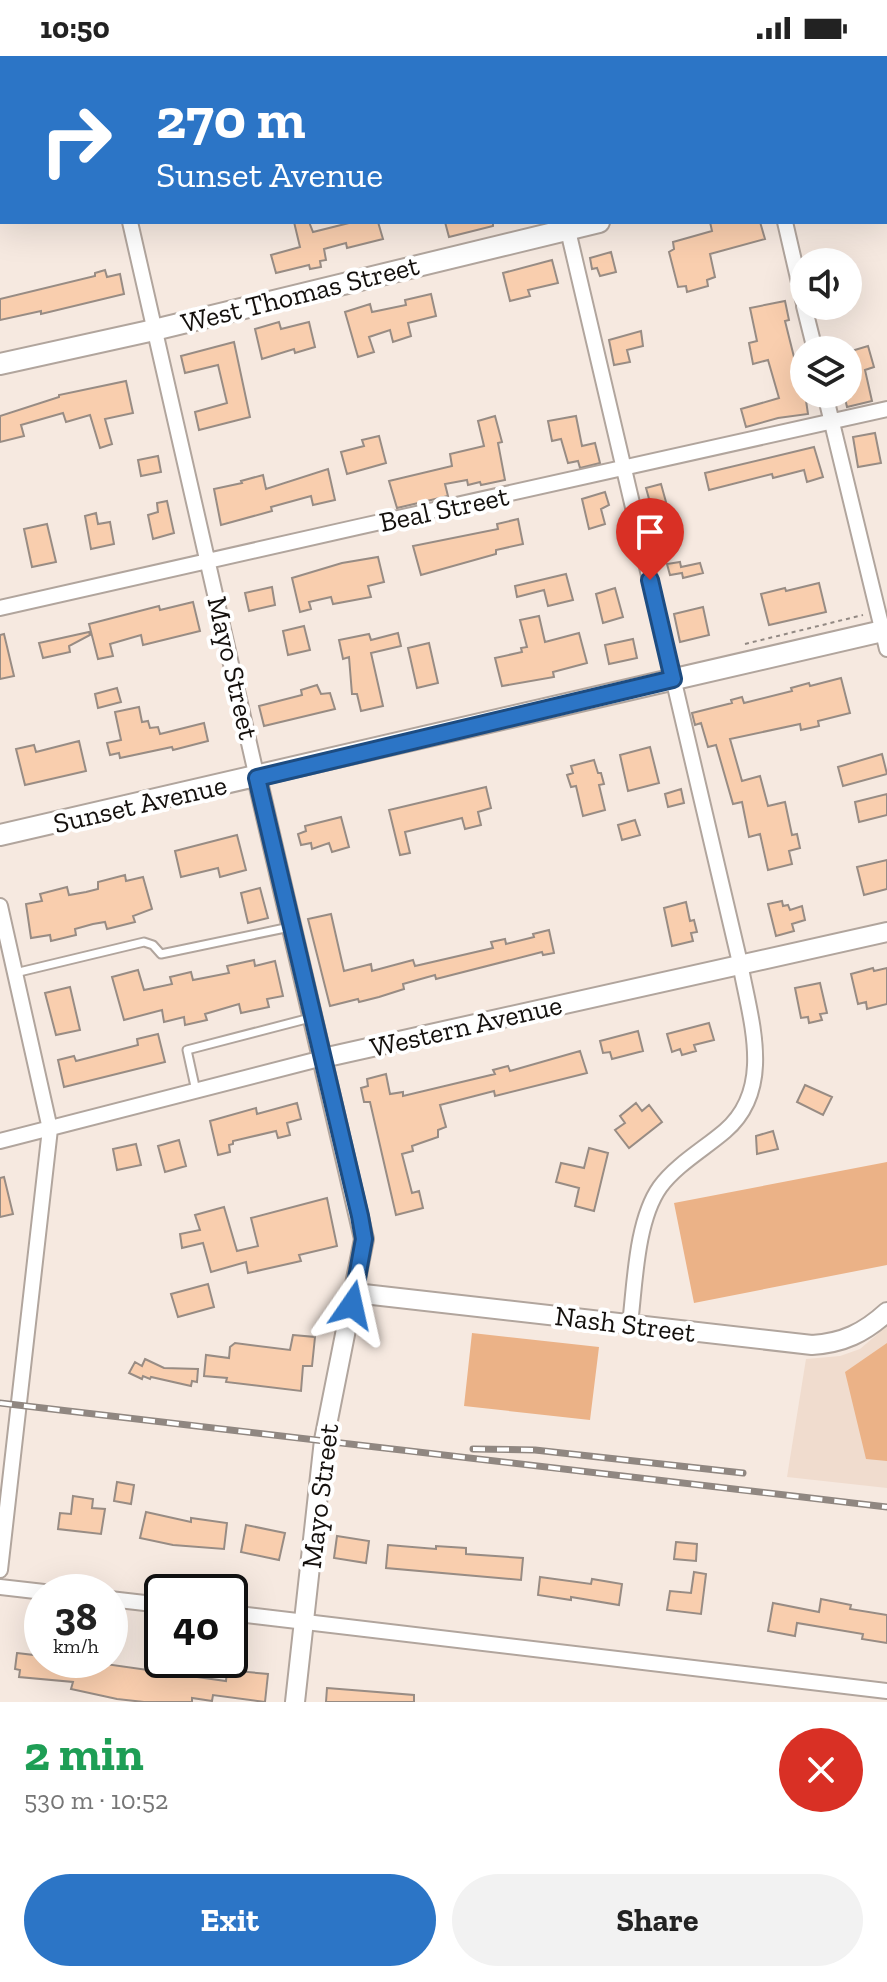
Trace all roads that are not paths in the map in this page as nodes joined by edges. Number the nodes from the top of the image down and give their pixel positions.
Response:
1 (130, 224) edge
2 (785, 224) edge
3 (566, 226) edge
4 (791, 248) edge
5 (154, 330) junction
6 (0, 364) edge
7 (828, 408) edge
8 (887, 409) edge
9 (832, 422) junction
10 (625, 470) junction
11 (208, 559) junction
12 (0, 608) edge
13 (886, 636) edge
14 (673, 679) junction
15 (257, 778) junction
16 (0, 835) edge
17 (0, 906) edge
18 (292, 926) junction
19 (887, 932) edge
20 (740, 963) junction
21 (15, 973) junction
22 (314, 1017) junction
23 (323, 1058) junction
24 (196, 1091) junction
25 (50, 1129) junction
26 (0, 1141) edge
27 (355, 1293) junction
28 (887, 1312) edge
29 (630, 1324) junction
30 (0, 1570) edge
31 (0, 1587) edge
32 (24, 1590) edge
33 (248, 1615) edge
34 (305, 1621) junction
35 (887, 1691) edge
36 (295, 1702) edge

1 - 5 street, Mayo Street
2 - 4 street
3 - 5 main road, West Thomas Street
3 - 10 street
5 - 6 main road, West Thomas Street
5 - 11 street, Mayo Street
7 - 9 street
8 - 9 street, Beal Street
9 - 10 street, Beal Street
9 - 13 street
10 - 11 street, Beal Street
10 - 14 street
11 - 12 street, Beal Street
11 - 15 street, Mayo Street
13 - 14 main road, Sunset Avenue
14 - 15 main road, Sunset Avenue
14 - 20 street
15 - 16 main road, Sunset Avenue
15 - 18 street, Mayo Street
17 - 21 street
18 - 21 lane
18 - 22 street, Mayo Street
19 - 20 street, Western Avenue
20 - 23 street, Western Avenue
20 - 29 street
21 - 25 street
22 - 23 street, Mayo Street
22 - 24 lane
23 - 24 street, Western Avenue
23 - 27 street, Mayo Street
24 - 25 street, Western Avenue
25 - 26 street, Western Avenue
25 - 30 street
27 - 29 street, Nash Street
27 - 34 street, Mayo Street
28 - 29 street, Nash Street
31 - 32 street
33 - 34 street
34 - 35 street
34 - 36 street, Mayo Street

